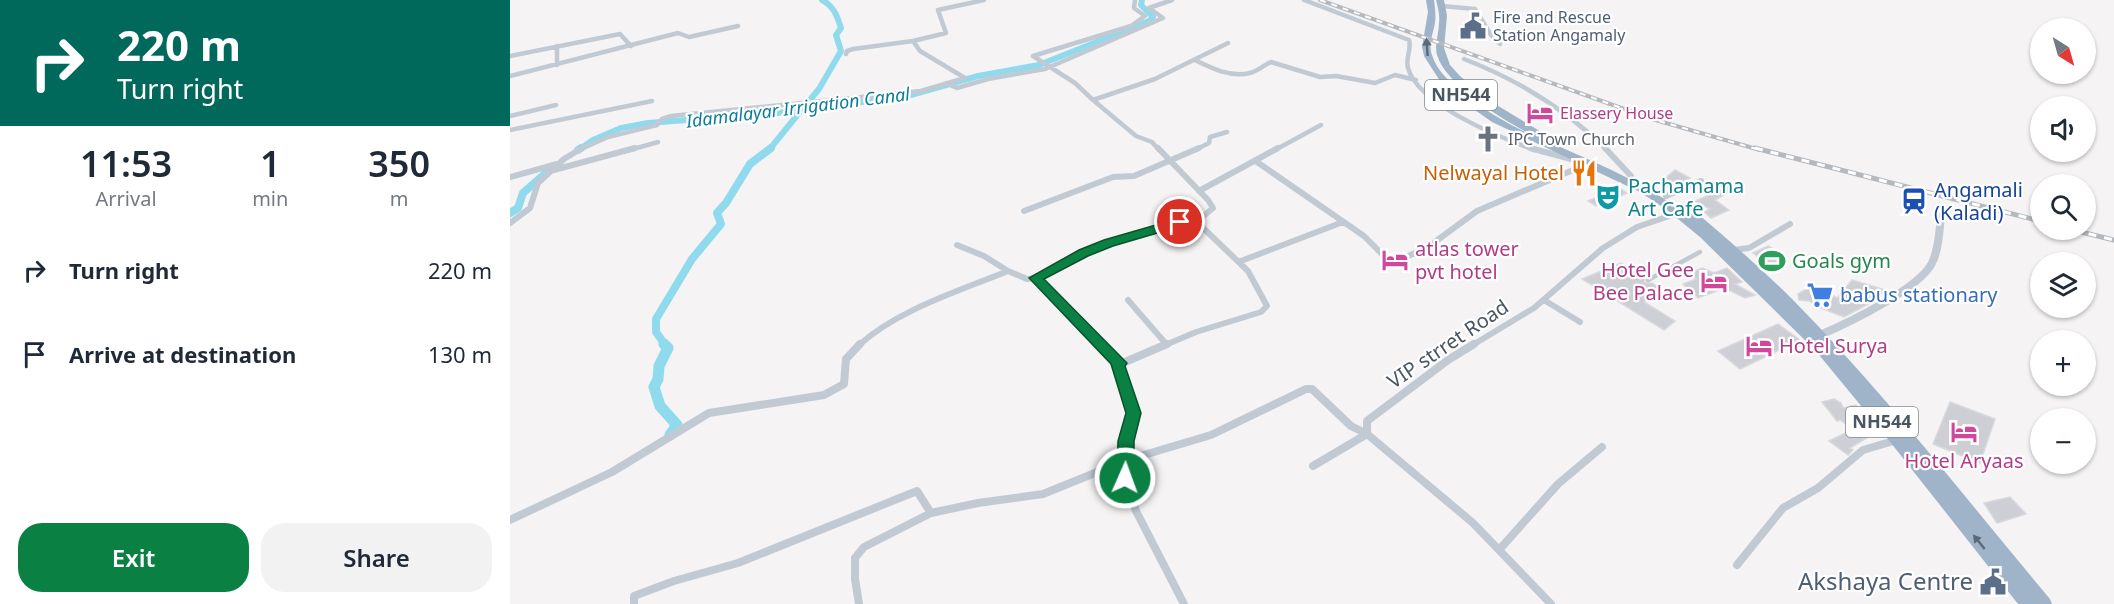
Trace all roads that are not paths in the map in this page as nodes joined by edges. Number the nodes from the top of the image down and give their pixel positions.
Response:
1 (984, 0) edge
2 (1135, 0) edge
3 (1172, 0) edge
4 (1304, 0) edge
5 (1430, 0) edge
6 (1442, 7) edge
7 (1433, 14) junction
8 (738, 26) dead end
9 (913, 41) junction
10 (1227, 43) dead end
11 (1500, 44) dead end
12 (557, 46) junction
13 (631, 46) junction
14 (846, 54) dead end
15 (510, 56) edge
16 (1464, 59) dead end
17 (1195, 60) junction
18 (557, 65) junction
19 (1050, 67) junction
20 (510, 76) edge
21 (1416, 80) junction
22 (951, 86) junction
23 (1093, 100) junction
24 (652, 101) dead end
25 (556, 105) dead end
26 (510, 116) edge
27 (1321, 125) dead end
28 (510, 130) edge
29 (1227, 132) dead end
30 (1533, 137) junction
31 (658, 142) dead end
32 (1170, 159) junction
33 (562, 162) junction
34 (1257, 162) junction
35 (1587, 164) junction
36 (551, 171) junction
37 (1631, 176) junction
38 (510, 177) edge
39 (1701, 181) dead end
40 (1199, 191) junction
41 (1666, 196) junction
42 (1024, 211) dead end
43 (1678, 213) junction
44 (1941, 217) dead end
45 (1201, 218) junction
46 (1343, 222) junction
47 (510, 223) edge
48 (1791, 224) dead end
49 (957, 245) dead end
50 (1729, 251) junction
51 (1700, 252) dead end
52 (1241, 261) junction
53 (1008, 271) junction
54 (1035, 278) junction
55 (1648, 280) dead end
56 (1128, 300) dead end
57 (1544, 300) junction
58 (1580, 322) dead end
59 (1820, 335) junction
60 (1167, 345) junction
61 (1119, 363) junction
62 (1367, 434) junction
63 (1897, 440) junction
64 (1602, 447) dead end
65 (1127, 460) junction
66 (1313, 465) dead end
67 (931, 513) junction
68 (510, 520) edge
69 (1499, 550) junction
70 (1737, 565) dead end
71 (1549, 603) edge
72 (634, 604) edge
73 (859, 604) edge
74 (1184, 604) edge
75 (2028, 604) edge
76 (2044, 604) edge

1 - 9 street
2 - 19 street
3 - 19 street
4 - 21 street
5 - 7 highway, NH544
6 - 7 highway
6 - 11 street
6 - 30 highway, NH544
30 -> 7 highway, NH544
8 - 13 street
9 - 14 street
9 - 22 street
10 - 17 street
12 - 13 street
12 - 15 street
12 - 18 street
13 - 18 street
16 - 37 street
17 - 21 street
17 - 23 street
18 - 20 street
19 - 22 street
19 - 23 street
21 - 35 street
22 - 33 street
23 - 32 street
24 - 28 street
25 - 26 street
27 - 34 street
29 - 32 street
30 - 35 highway, NH544
30 - 37 highway, NH544
31 - 36 street
32 - 40 street
32 - 42 street
33 - 36 street
33 - 38 street
34 - 40 street
34 - 46 street
35 - 43 highway, NH544
35 - 46 street
36 - 47 street
37 - 41 highway, NH544
39 - 41 street
40 - 45 street
41 - 50 highway, NH544
43 - 50 highway, NH544
43 - 57 street, VIP strret Road
44 - 59 street
45 - 52 street
45 - 54 street
46 - 52 street
48 - 50 street
49 - 53 street
50 - 59 highway, NH544
50 - 63 highway, NH544
51 - 55 street
52 - 60 street
53 - 54 street
53 - 68 street
54 - 61 street
56 - 60 street
57 - 58 street
57 - 62 street, VIP strret Road
59 - 76 highway, NH544
60 - 61 street
61 - 65 street
62 - 65 street
62 - 66 street
62 - 69 street
63 - 70 street
75 -> 63 highway, NH544
64 - 69 street
65 - 67 street
65 - 74 street
67 - 72 street
67 - 73 street
69 - 71 street

